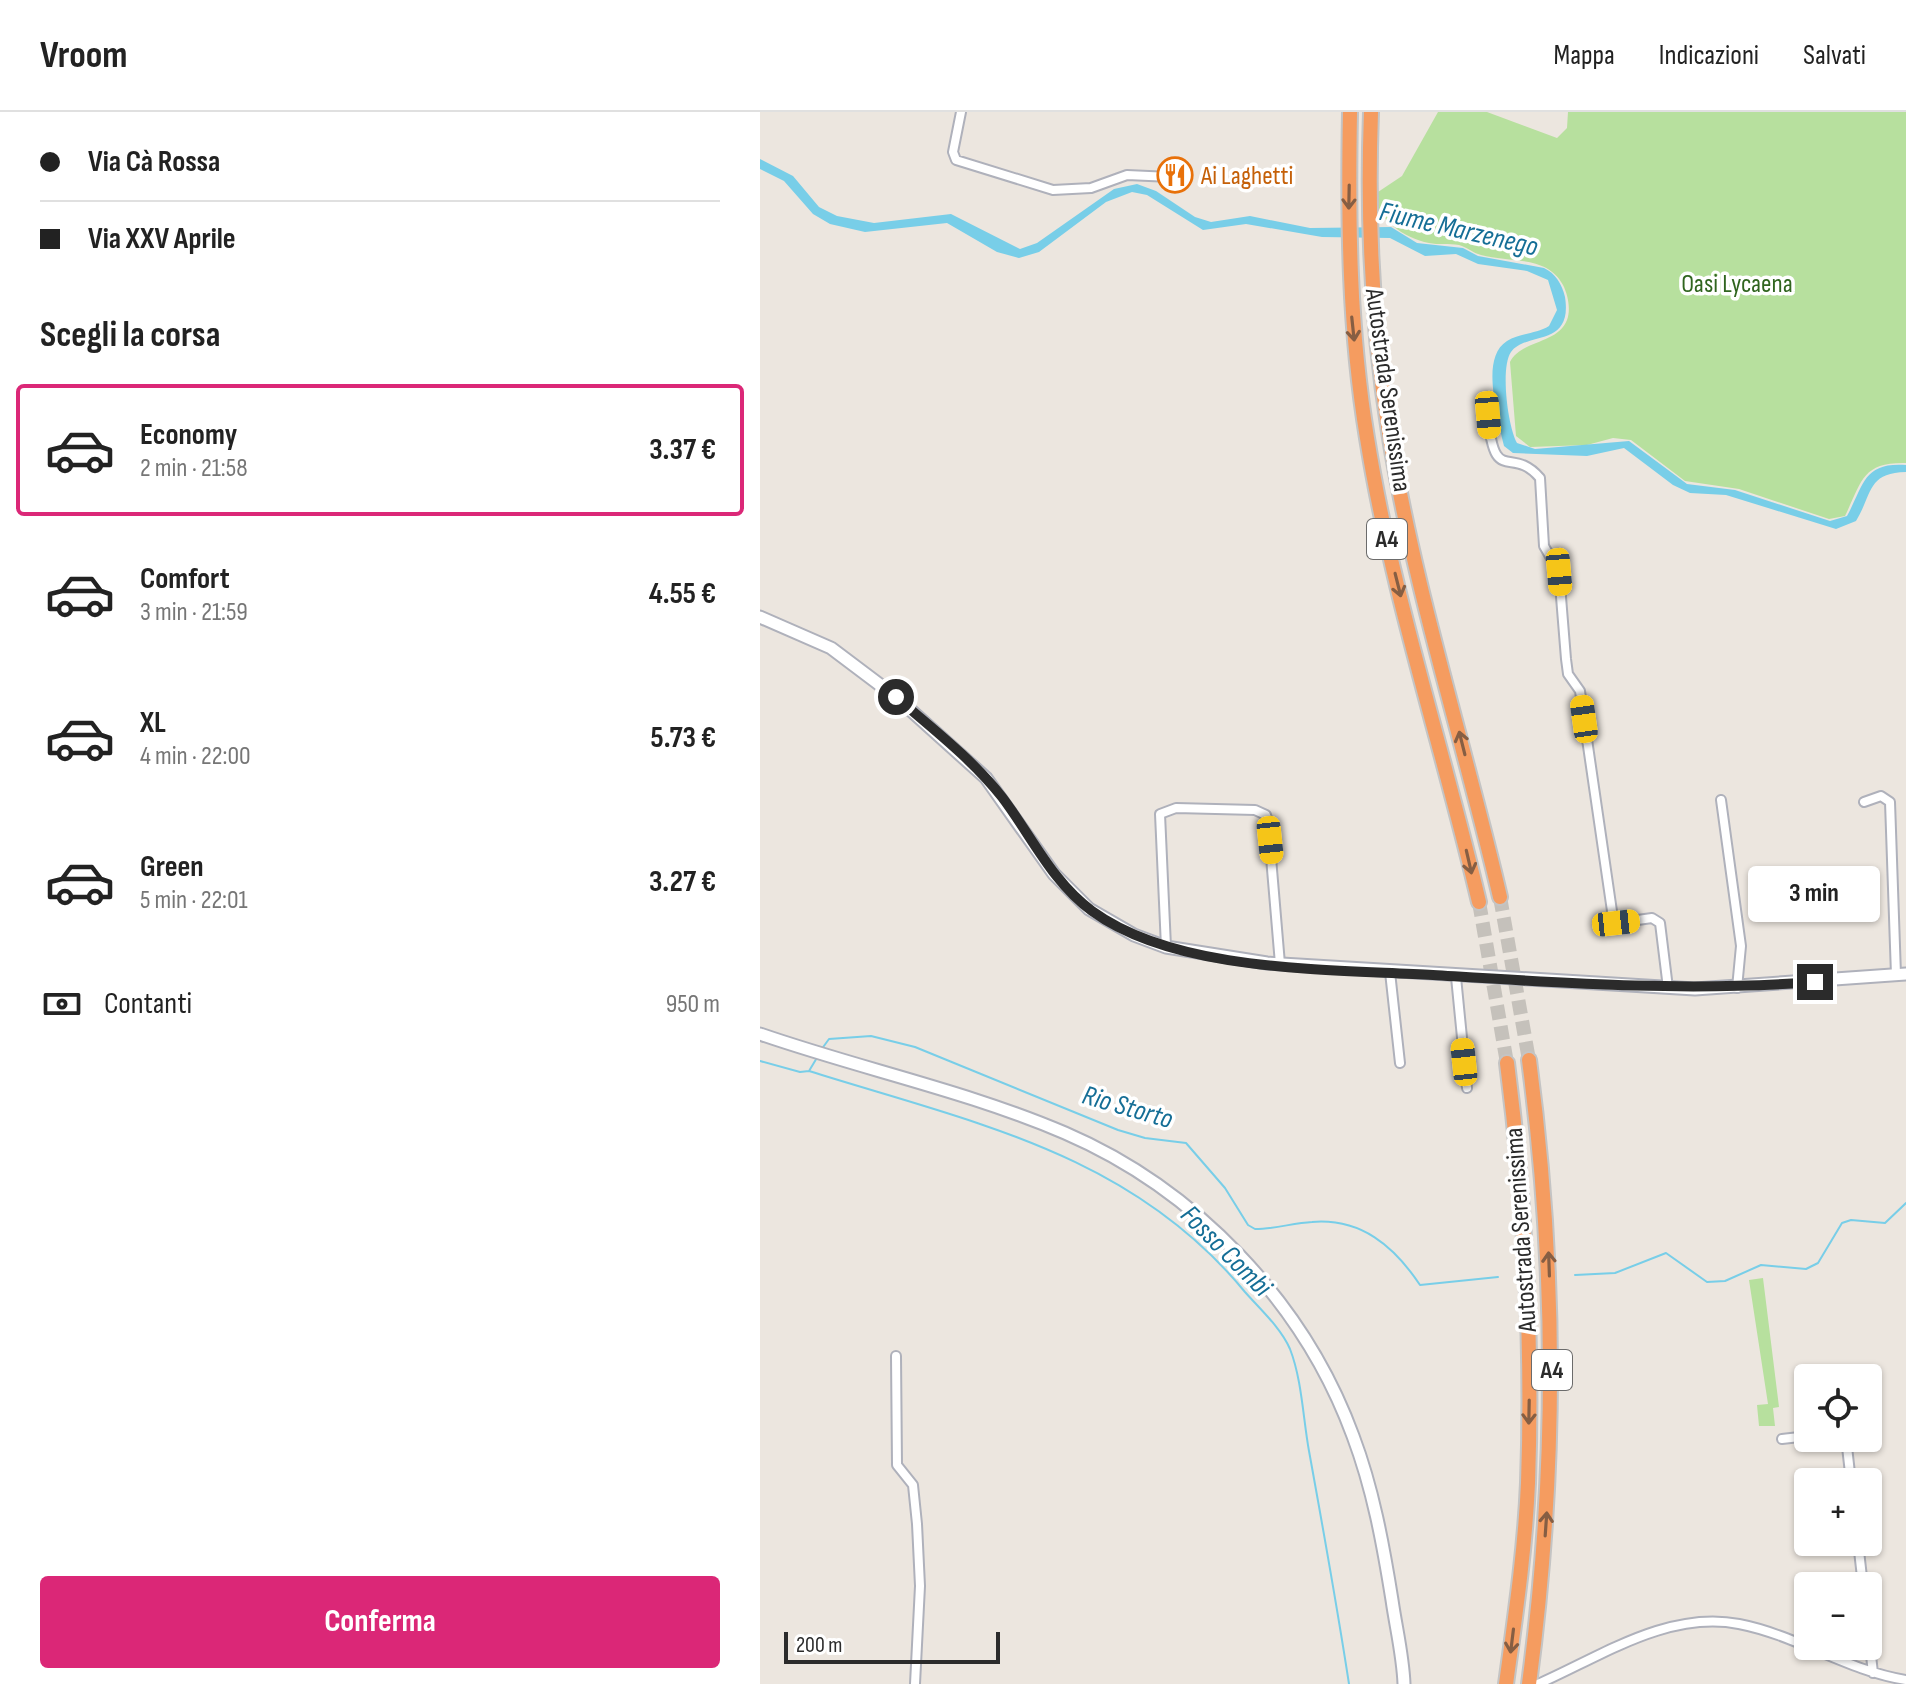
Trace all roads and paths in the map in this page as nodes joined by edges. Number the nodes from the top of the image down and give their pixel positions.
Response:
1 (961, 112) edge
2 (1350, 112) edge
3 (1371, 112) edge
4 (1171, 177) dead end
5 (1488, 415) dead end
6 (760, 617) edge
7 (1721, 800) dead end
8 (1864, 802) dead end
9 (1500, 897) tunnel mouth
10 (1479, 902) tunnel mouth
11 (1166, 947) junction
12 (1280, 964) junction
13 (1390, 972) junction
14 (1901, 974) edge
15 (1456, 977) junction
16 (1668, 988) junction
17 (1737, 988) junction
18 (760, 1034) edge
19 (1529, 1060) tunnel mouth
20 (1400, 1063) dead end
21 (1507, 1063) tunnel mouth
22 (1467, 1088) dead end
23 (896, 1356) dead end
24 (1794, 1438) edge
25 (1782, 1439) dead end
26 (1872, 1660) edge
27 (1873, 1673) junction
28 (1906, 1680) edge
29 (1405, 1683) edge
30 (915, 1684) edge
31 (1506, 1684) edge
32 (1529, 1684) edge
33 (1539, 1684) edge

1 - 4 street
2 -> 10 highway, Autostrada Serenissima / A4
9 -> 3 highway, Autostrada Serenissima / A4
5 - 16 street
6 - 11 main road
7 - 17 street
8 - 14 street
11 - 12 main road
11 - 12 street
12 - 13 main road
13 - 15 main road
13 - 20 street
14 - 17 main road
15 - 16 main road
15 - 22 street
16 - 17 main road
18 - 29 main road
32 -> 19 highway, Autostrada Serenissima / A4
21 -> 31 highway, Autostrada Serenissima / A4
23 - 30 street
24 - 25 street
26 - 27 street
27 - 28 street
27 - 33 street

